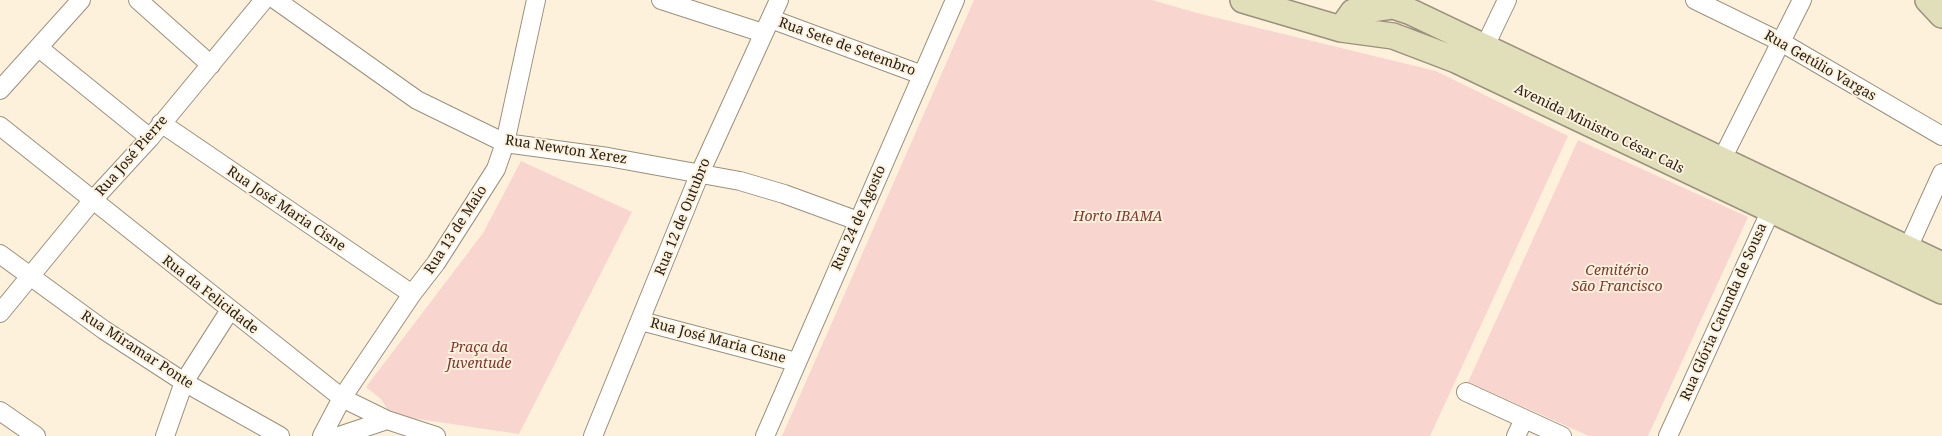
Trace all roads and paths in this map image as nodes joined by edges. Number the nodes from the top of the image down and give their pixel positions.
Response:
1 (81, 0) edge
2 (138, 0) edge
3 (264, 0) edge
4 (276, 0) edge
5 (536, 0) edge
6 (662, 0) edge
7 (779, 0) edge
8 (955, 0) edge
9 (1243, 0) edge
10 (1507, 0) edge
11 (1695, 0) edge
12 (1802, 0) edge
13 (1928, 0) edge
14 (1351, 14) edge
15 (1942, 15) edge
16 (767, 26) junction
17 (1781, 42) junction
18 (1484, 46) junction
19 (40, 48) junction
20 (212, 65) junction
21 (922, 75) junction
22 (0, 90) edge
23 (162, 123) junction
24 (0, 126) edge
25 (1942, 136) edge
26 (150, 138) junction
27 (505, 143) junction
28 (1716, 172) junction
29 (700, 173) junction
30 (1942, 173) edge
31 (1775, 200) junction
32 (92, 201) junction
33 (858, 221) junction
34 (0, 254) edge
35 (1903, 258) junction
36 (1942, 265) edge
37 (32, 277) junction
38 (1942, 291) edge
39 (412, 294) junction
40 (230, 310) junction
41 (0, 313) edge
42 (641, 321) junction
43 (796, 362) junction
44 (184, 382) junction
45 (1466, 392) dead end
46 (342, 398) junction
47 (0, 411) edge
48 (1524, 419) junction
49 (387, 420) junction
50 (36, 436) edge
51 (165, 436) edge
52 (280, 436) edge
53 (322, 436) edge
54 (339, 436) edge
55 (436, 436) edge
56 (593, 436) edge
57 (765, 436) edge
58 (1516, 436) edge
59 (1562, 436) edge
60 (1668, 436) edge

1 - 19 street
2 - 20 street
3 - 20 street, Rua José Pierre
4 - 27 street, Rua Newton Xerez
5 - 27 street, Rua 13 de Maio
6 - 16 street, Rua Sete de Setembro
7 - 16 street, Rua 12 de Outubro
8 - 21 street, Rua 24 de Agosto
9 - 14 main road, Avenida Ministro César Cals
10 - 18 street
11 - 17 street, Rua Getúlio Vargas
12 - 17 street
13 - 15 main road
14 - 18 main road, Avenida Ministro César Cals
14 - 28 main road, Avenida Ministro César Cals
16 - 21 street, Rua Sete de Setembro
16 - 29 street, Rua 12 de Outubro
17 - 25 street, Rua Getúlio Vargas
17 - 28 street
18 - 28 main road, Avenida Ministro César Cals
19 - 22 street
19 - 26 street
20 - 23 street, Rua José Pierre
21 - 33 street, Rua 24 de Agosto
23 - 26 street, Rua José Pierre
23 - 39 street, Rua José Maria Cisne
24 - 32 street, Rua da Felicidade
26 - 32 street, Rua José Pierre
27 - 29 street, Rua Newton Xerez
27 - 39 street, Rua 13 de Maio
28 - 31 main road, Avenida Ministro César Cals
29 - 33 street, Rua Newton Xerez
29 - 42 street, Rua 12 de Outubro
30 - 35 street
31 - 35 main road, Avenida Ministro César Cals
31 - 60 street, Rua Glória Catunda de Sousa
32 - 37 street, Rua José Pierre
32 - 40 street, Rua da Felicidade
33 - 43 street, Rua 24 de Agosto
34 - 37 street, Rua Miramar Ponte
35 - 36 main road, Avenida Ministro César Cals
35 - 38 main road, Avenida Ministro César Cals
37 - 41 street, Rua José Pierre
37 - 44 street, Rua Miramar Ponte
39 - 46 street, Rua 13 de Maio
40 - 44 street
40 - 46 street, Rua da Felicidade
42 - 43 street, Rua José Maria Cisne
42 - 56 street, Rua 12 de Outubro
43 - 57 street, Rua 24 de Agosto
44 - 51 street
44 - 52 street, Rua Miramar Ponte
45 - 48 street
46 - 49 street, Rua da Felicidade
46 - 53 street, Rua 13 de Maio
47 - 50 street
48 - 58 street
48 - 59 street
49 - 54 street
49 - 55 street, Rua da Felicidade

